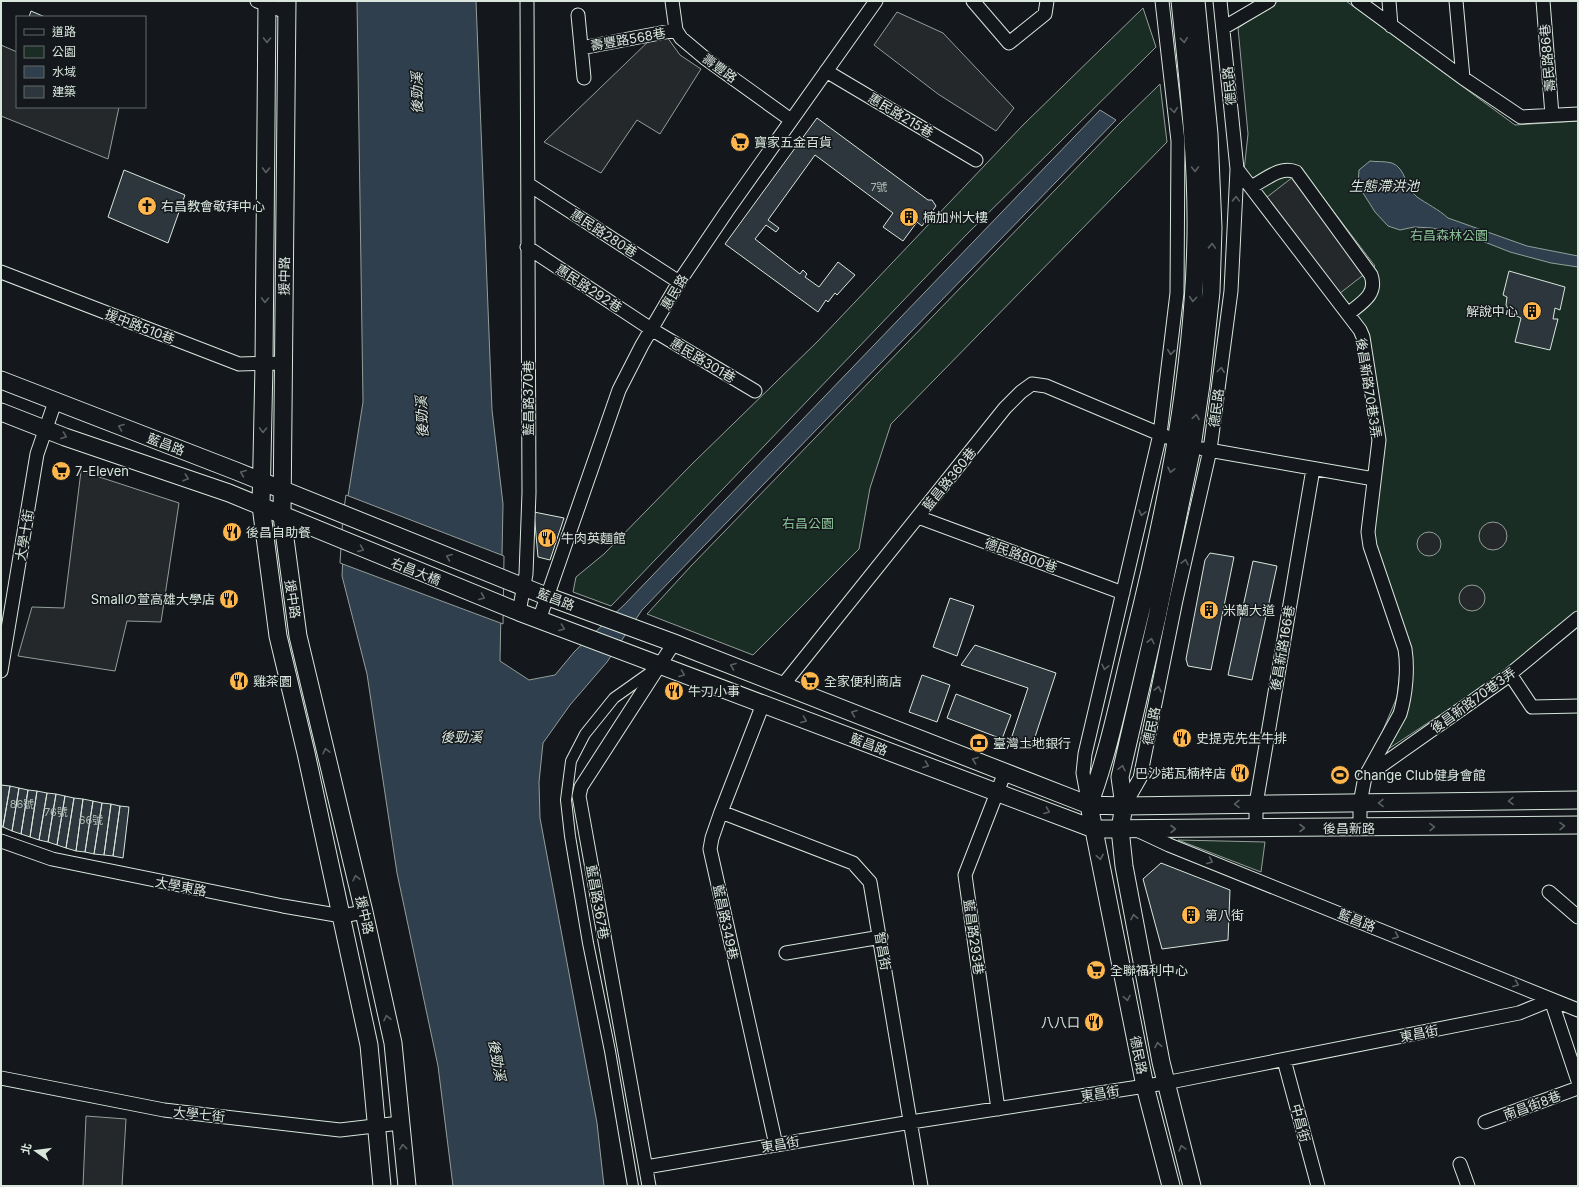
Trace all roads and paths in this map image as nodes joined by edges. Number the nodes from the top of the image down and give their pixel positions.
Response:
1 (527, 1) edge
2 (672, 1) edge
3 (876, 1) edge
4 (973, 1) edge
5 (1162, 1) edge
6 (1180, 1) edge
7 (1196, 1) edge
8 (1220, 1) edge
9 (1269, 1) edge
10 (1358, 1) edge
11 (1389, 1) edge
12 (1456, 1) edge
13 (1543, 1) edge
14 (264, 2) edge
15 (286, 7) edge
16 (1046, 7) edge
17 (578, 15) dead end
18 (1392, 26) junction
19 (1223, 28) junction
20 (676, 30) junction
21 (581, 48) junction
22 (826, 70) junction
23 (584, 78) dead end
24 (1463, 78) junction
25 (1578, 114) edge
26 (1552, 115) junction
27 (791, 120) junction
28 (976, 160) dead end
29 (1237, 169) junction
30 (528, 184) junction
31 (1251, 187) junction
32 (528, 248) junction
33 (1, 272) edge
34 (679, 282) junction
35 (1348, 314) junction
36 (651, 329) junction
37 (283, 363) junction
38 (264, 364) junction
39 (1, 380) edge
40 (756, 391) dead end
41 (55, 402) junction
42 (1, 412) edge
43 (45, 429) junction
44 (1160, 434) junction
45 (1184, 444) junction
46 (1210, 450) junction
47 (1313, 469) junction
48 (1374, 479) junction
49 (262, 482) junction
50 (282, 490) junction
51 (261, 506) junction
52 (330, 509) joint
53 (282, 516) junction
54 (918, 517) junction
55 (325, 534) joint
56 (517, 584) junction
57 (1123, 593) junction
58 (546, 596) junction
59 (513, 610) junction
60 (1578, 618) edge
61 (539, 620) junction
62 (674, 643) junction
63 (660, 665) junction
64 (1, 671) edge
65 (1510, 674) junction
66 (783, 685) junction
67 (763, 704) junction
68 (1578, 706) edge
69 (1005, 772) junction
70 (1365, 777) junction
71 (996, 792) junction
72 (1578, 800) edge
73 (1360, 803) junction
74 (1256, 804) junction
75 (1090, 805) junction
76 (1124, 806) junction
77 (721, 812) junction
78 (1578, 825) edge
79 (1256, 828) junction
80 (1360, 828) junction
81 (1094, 829) junction
82 (1128, 829) junction
83 (1, 842) edge
84 (1548, 892) dead end
85 (364, 912) junction
86 (342, 916) junction
87 (1578, 917) edge
88 (880, 937) junction
89 (786, 953) dead end
90 (1551, 1000) junction
91 (1578, 1010) edge
92 (1284, 1060) junction
93 (1, 1078) edge
94 (1578, 1081) edge
95 (1165, 1083) junction
96 (1145, 1086) junction
97 (1578, 1088) edge
98 (998, 1109) junction
99 (911, 1122) junction
100 (1485, 1122) dead end
101 (400, 1123) junction
102 (376, 1126) junction
103 (776, 1145) junction
104 (1460, 1164) dead end
105 (646, 1167) junction
106 (382, 1186) edge
107 (407, 1186) edge
108 (633, 1186) edge
109 (649, 1186) edge
110 (920, 1186) edge
111 (1171, 1186) edge
112 (1192, 1186) edge
113 (1318, 1186) edge
114 (1468, 1186) edge

1 - 30 street, 藍昌路370巷
2 - 20 street
3 - 22 street, 惠民路
4 - 16 street
5 -> 44 street, 德民路
6 -> 45 street, 德民路
45 -> 7 street, 德民路
8 - 19 street, 德民路
9 - 19 street
10 - 18 street
11 - 18 street
12 - 24 street
13 - 26 street, 壽民路86巷
14 - 15 street
14 -> 38 street, 援中路
15 - 37 street, 援中路
17 - 21 street, 壽豐路568巷
18 - 24 street
19 - 29 street, 德民路
20 - 21 street, 壽豐路568巷
20 - 27 street, 壽豐路
21 - 23 street, 壽豐路568巷
22 - 27 street, 惠民路
22 - 28 street, 惠民路215巷
24 - 26 street
25 - 26 street
27 - 34 street, 惠民路
29 - 31 street, 後昌新路70巷3弄
46 -> 29 street, 德民路
30 - 32 street, 藍昌路370巷
30 - 34 street, 惠民路280巷
31 - 35 street, 後昌新路70巷3弄
31 - 35 street
32 - 36 street, 惠民路292巷
32 - 56 street, 藍昌路370巷
33 - 38 street, 援中路510巷
34 - 36 street, 惠民路
35 - 48 street, 後昌新路70巷3弄
36 - 40 street, 惠民路301巷
36 - 58 street, 惠民路
37 - 38 street, 援中路510巷
37 - 50 street, 援中路
38 -> 49 street, 援中路
39 - 41 street, 藍昌路
41 - 43 street, 大學十街
49 -> 41 street, 藍昌路
42 - 43 street, 藍昌路
43 -> 51 street, 藍昌路
43 - 64 street, 大學十街
44 - 45 street
44 - 54 street, 藍昌路360巷
44 -> 57 street, 德民路
45 - 46 street
45 -> 75 street, 德民路
76 -> 45 street, 德民路
46 - 47 street
76 -> 46 street, 德民路
47 - 48 street
47 - 74 street, 後昌新路166巷
48 - 70 street, 後昌新路70巷3弄
49 - 50 street, 藍昌路
49 - 51 street, 援中路
50 - 52 street, 藍昌路
50 - 53 street, 援中路
51 - 53 street, 藍昌路
51 - 86 street, 援中路
56 -> 52 street, 右昌大橋
53 - 55 street, 藍昌路
85 -> 53 street, 援中路
54 - 57 street, 德民路800巷
54 - 66 street, 藍昌路360巷
55 -> 59 street, 右昌大橋
56 - 58 street, 藍昌路
56 - 59 street, 藍昌路370巷
57 -> 75 street, 德民路
58 - 61 street, 惠民路
58 - 62 street, 藍昌路
59 - 61 street, 藍昌路
60 - 65 street, 後昌新路70巷3弄
61 -> 63 street, 藍昌路
62 - 63 street, 藍昌路367巷
66 -> 62 street, 藍昌路
63 -> 67 street, 藍昌路
63 - 105 street, 藍昌路367巷
63 - 108 street
65 - 68 street
65 - 70 street, 後昌新路70巷3弄
66 - 67 street
69 -> 66 street, 藍昌路
67 -> 71 street, 藍昌路
67 - 77 street, 藍昌路349巷
69 - 71 street, 藍昌路293巷
69 - 75 street, 藍昌路
70 - 73 street, 後昌新路70巷3弄
71 -> 81 street, 藍昌路
71 - 98 street, 藍昌路293巷
72 -> 73 street, 後昌新路
73 - 74 street, 後昌新路
73 - 80 street, 後昌新路70巷3弄
74 -> 76 street, 後昌新路
74 - 79 street, 後昌新路166巷
75 - 76 street, 藍昌路
75 - 81 street, 德民路
76 - 82 street, 德民路
77 - 88 street, 智昌街
77 - 103 street, 藍昌路349巷
80 -> 78 street, 後昌新路
79 -> 80 street, 後昌新路
82 -> 79 street, 後昌新路
81 - 82 street, 藍昌路
81 -> 96 street, 德民路
82 -> 90 street, 藍昌路
95 -> 82 street, 德民路
83 - 86 street, 大學東路
84 - 87 street
85 - 86 street, 大學東路
101 -> 85 street, 援中路
86 - 102 street, 援中路
88 - 89 street
88 - 99 street, 智昌街
90 - 91 street, 藍昌路
90 - 92 street, 東昌街
90 - 94 street
92 - 95 street, 東昌街
92 - 113 street, 中昌街
93 - 102 street, 大學七街
95 - 96 street, 東昌街
112 -> 95 street, 德民路
96 - 98 street, 東昌街
96 - 111 street, 德民路
97 - 100 street, 南昌街8巷
98 - 99 street, 東昌街
99 - 103 street, 東昌街
99 - 110 street, 智昌街
101 - 102 street, 大學七街
107 -> 101 street, 援中路
102 - 106 street, 援中路
103 - 105 street, 東昌街
104 - 114 street
105 - 109 street, 藍昌路367巷

